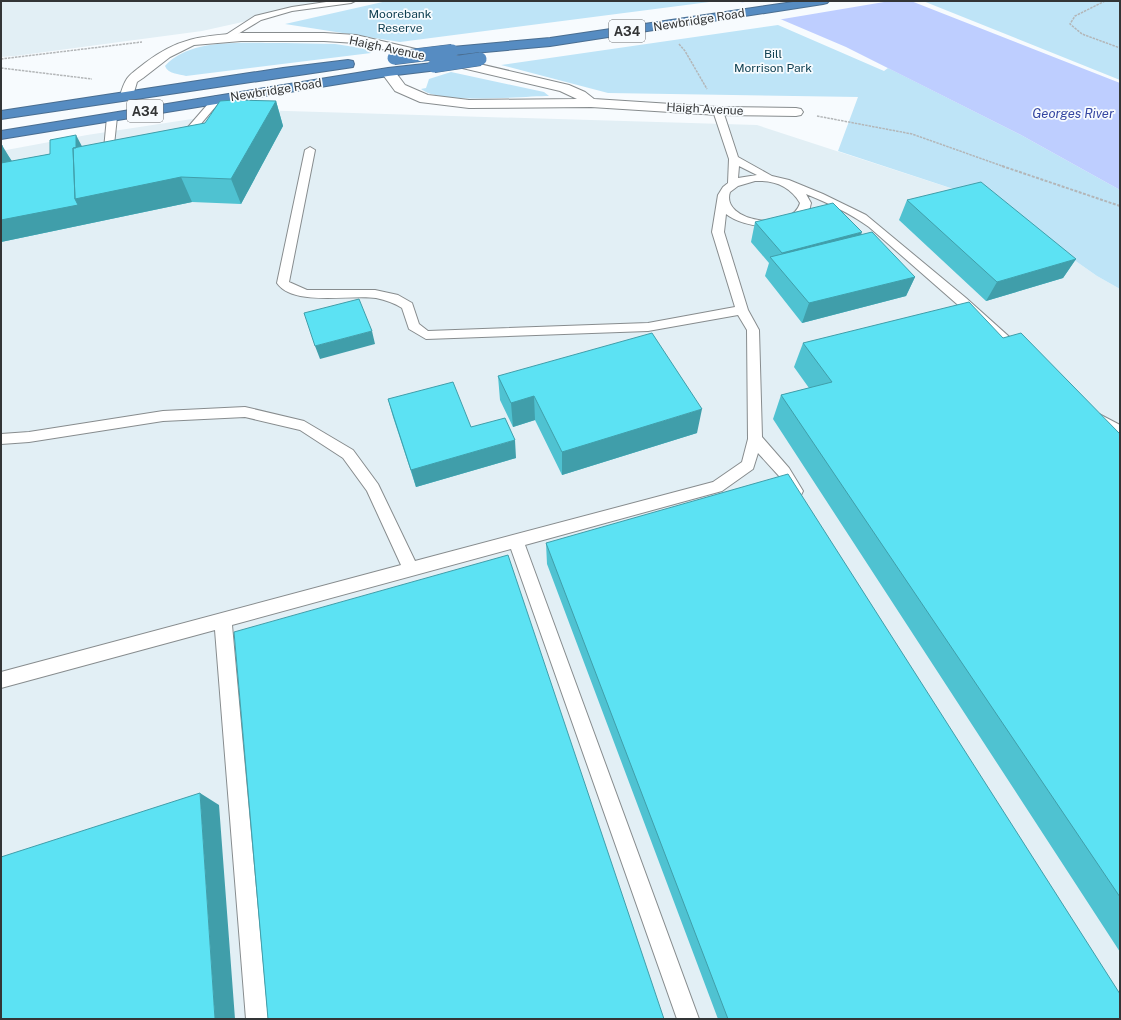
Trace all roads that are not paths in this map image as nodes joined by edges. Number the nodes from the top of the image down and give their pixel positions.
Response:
1 (351, 1) edge
2 (823, 1) edge
3 (225, 38) junction
4 (550, 42) junction
5 (378, 60) dead end
6 (362, 62) dead end
7 (388, 72) junction
8 (127, 96) junction
9 (217, 100) junction
10 (591, 103) junction
11 (718, 111) junction
12 (796, 112) road end
13 (1, 115) edge
14 (112, 117) junction
15 (1, 135) edge
16 (170, 139) edge
17 (132, 145) edge
18 (310, 150) dead end
19 (734, 159) junction
20 (780, 181) junction
21 (733, 183) junction
22 (723, 201) junction
23 (742, 310) junction
24 (1026, 357) edge
25 (1090, 413) edge
26 (1120, 432) edge
27 (1, 439) edge
28 (755, 439) junction
29 (806, 506) edge
30 (516, 542) junction
31 (411, 570) junction
32 (223, 620) junction
33 (1, 680) edge
34 (257, 1019) edge
35 (688, 1019) edge

1 - 3 lane
2 - 4 highway, Newbridge Road / A34
3 - 8 street, Haigh Avenue
3 - 10 street, Haigh Avenue
4 - 5 highway, Newbridge Road / A34, bridge
4 - 7 highway, Newbridge Road / A34, bridge
6 - 8 highway, Newbridge Road / A34
7 - 9 highway, Newbridge Road / A34
7 - 10 street, Haigh Avenue
8 - 13 highway, Newbridge Road / A34
9 - 14 highway, Newbridge Road / A34
9 - 16 lane
10 - 11 street, Haigh Avenue
11 - 12 street, Haigh Avenue
11 - 19 lane
14 - 15 highway, Newbridge Road / A34
14 - 17 lane
18 - 23 lane
19 - 20 lane
19 - 21 lane
20 - 21 lane
20 - 22 lane
20 - 24 lane
21 - 22 lane
22 - 23 lane
23 - 28 lane
25 - 26 lane
27 - 31 lane
28 - 29 lane
28 - 30 lane
30 - 31 lane
30 - 35 lane
31 - 32 lane
32 - 33 lane
32 - 34 lane

